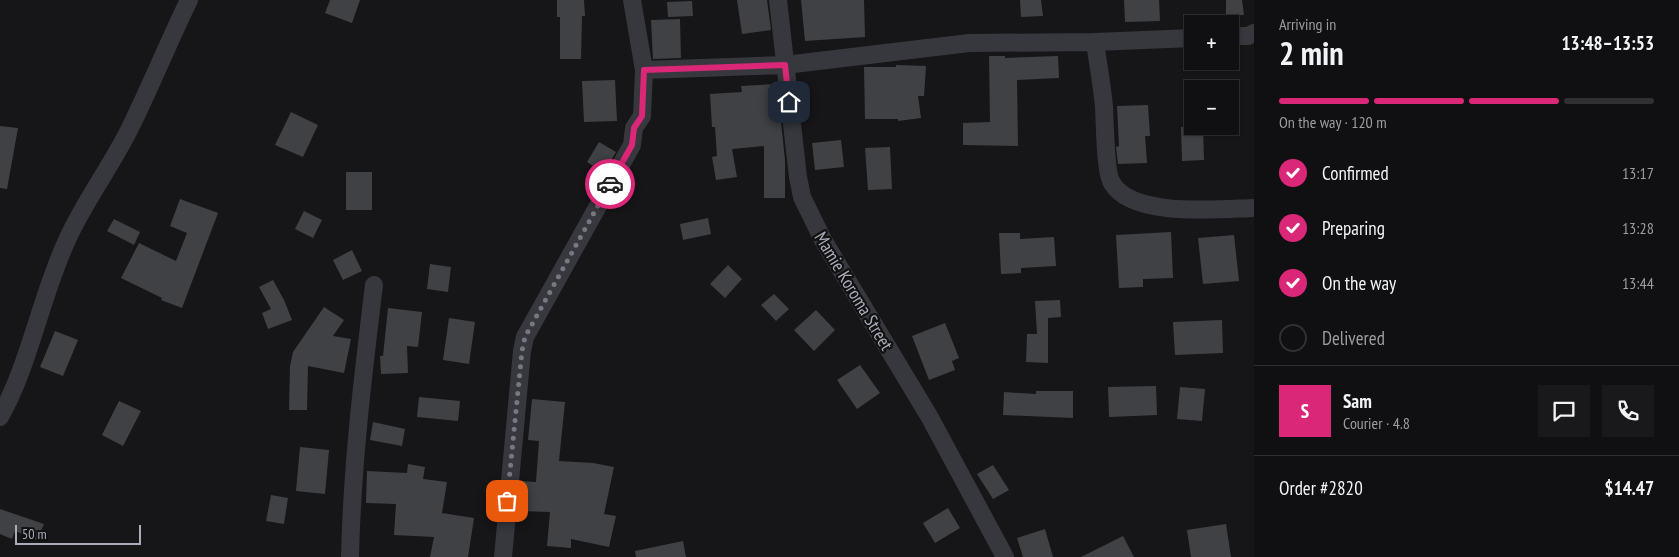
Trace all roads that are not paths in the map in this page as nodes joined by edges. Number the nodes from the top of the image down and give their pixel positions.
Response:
1 (188, 0) edge
2 (632, 0) edge
3 (778, 0) edge
4 (1254, 33) edge
5 (1239, 36) edge
6 (1184, 38) edge
7 (1096, 42) junction
8 (785, 65) junction
9 (644, 70) junction
10 (1254, 208) edge
11 (374, 285) dead end
12 (0, 417) edge
13 (350, 557) edge
14 (503, 557) edge
15 (1005, 557) edge

1 - 12 street
2 - 9 street
3 - 8 street, Mamie Koroma Street
4 - 5 street
6 - 7 street
7 - 8 street
7 - 10 street
8 - 9 street
8 - 15 street, Mamie Koroma Street
9 - 14 street
11 - 13 street

